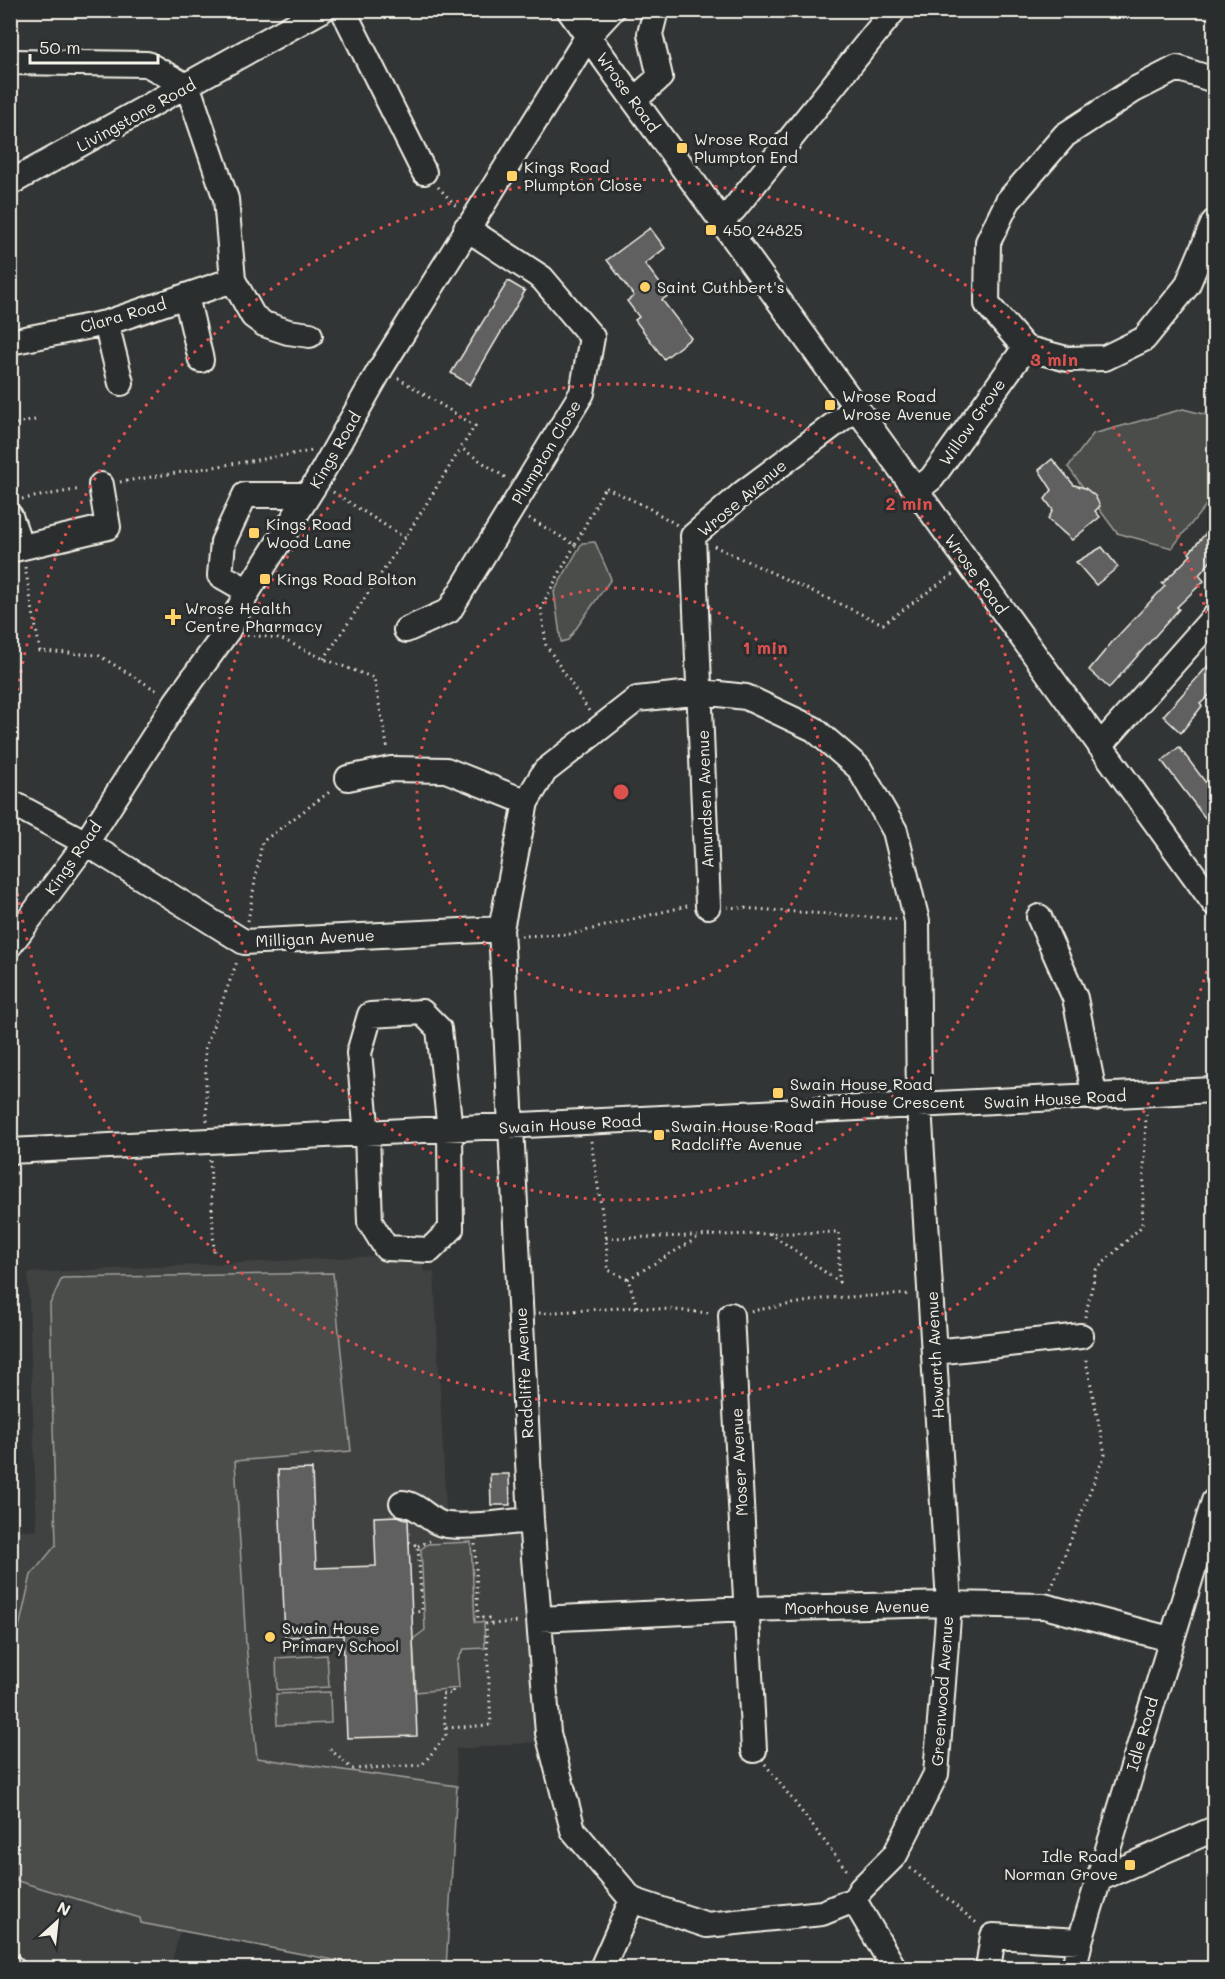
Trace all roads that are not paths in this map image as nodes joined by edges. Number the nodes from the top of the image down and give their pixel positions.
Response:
1 (322, 10) edge
2 (343, 10) edge
3 (569, 10) edge
4 (612, 10) edge
5 (656, 10) edge
6 (894, 10) edge
7 (588, 36) junction
8 (10, 62) edge
9 (1215, 80) edge
10 (188, 87) junction
11 (634, 100) junction
12 (424, 172) road end
13 (10, 183) edge
14 (461, 217) junction
15 (721, 221) junction
16 (1215, 222) edge
17 (233, 280) junction
18 (186, 296) junction
19 (106, 323) junction
20 (310, 335) dead end
21 (10, 342) edge
22 (1025, 348) junction
23 (201, 360) dead end
24 (121, 383) dead end
25 (856, 408) junction
26 (100, 485) road end
27 (312, 488) junction
28 (916, 491) junction
29 (16, 507) edge
30 (16, 549) edge
31 (248, 591) junction
32 (1215, 617) edge
33 (406, 630) dead end
34 (701, 692) junction
35 (1100, 746) junction
36 (348, 778) dead end
37 (10, 802) edge
38 (526, 802) junction
39 (86, 843) junction
40 (1215, 903) edge
41 (708, 906) dead end
42 (1039, 916) dead end
43 (501, 929) junction
44 (10, 945) edge
45 (1210, 1087) edge
46 (1095, 1098) junction
47 (919, 1106) junction
48 (510, 1127) junction
49 (450, 1130) junction
50 (368, 1134) junction
51 (11, 1150) edge
52 (731, 1315) dead end
53 (1081, 1336) road end
54 (935, 1352) junction
55 (1215, 1501) edge
56 (402, 1503) dead end
57 (531, 1520) junction
58 (949, 1604) junction
59 (747, 1609) junction
60 (534, 1620) junction
61 (1170, 1640) junction
62 (754, 1750) road end
63 (1215, 1829) edge
64 (1099, 1879) junction
65 (857, 1894) junction
66 (632, 1900) junction
67 (1080, 1941) junction
68 (602, 1968) edge
69 (894, 1968) edge
70 (988, 1968) edge
71 (1074, 1968) edge

1 - 10 street, Livingstone Road
2 - 12 street
3 - 7 street, Wrose Road
4 - 7 street, Kings Road
5 - 11 street
6 - 15 street
7 - 11 street, Wrose Road
7 - 14 street, Kings Road
8 - 10 street
9 - 22 street
10 - 13 street, Livingstone Road
10 - 17 street
11 - 15 street, Wrose Road
14 - 27 street, Kings Road
14 - 33 street, Plumpton Close
15 - 25 street, Wrose Road
16 - 22 street
17 - 18 street, Clara Road
17 - 20 street
18 - 19 street, Clara Road
18 - 23 street
19 - 21 street, Clara Road
19 - 24 street
22 - 28 street, Willow Grove
25 - 28 street, Wrose Road
25 - 34 street, Wrose Avenue
26 - 30 street
27 - 31 street, Kings Road
27 - 31 street
28 - 35 street, Wrose Road
29 - 30 street
31 - 39 street, Kings Road
32 - 35 street
34 - 38 street, Howarth Avenue
34 - 41 street, Amundsen Avenue
34 - 47 street, Howarth Avenue
35 - 40 street, Wrose Road
36 - 38 street
37 - 39 street, Milligan Avenue
38 - 43 street, Radcliffe Avenue
39 - 43 street, Milligan Avenue
39 - 44 street, Kings Road
42 - 46 street
43 - 48 street, Radcliffe Avenue
45 - 46 street, Swain House Road
46 - 47 street, Swain House Road
47 - 48 street, Swain House Road
47 - 54 street, Howarth Avenue
48 - 49 street, Swain House Road
48 - 57 street, Radcliffe Avenue
49 - 50 street, Swain House Road
49 - 50 street
49 - 50 street
50 - 51 street, Swain House Road
52 - 59 street, Moser Avenue
53 - 54 street
54 - 58 street, Howarth Avenue
55 - 61 street, Idle Road
56 - 57 street
57 - 60 street, Radcliffe Avenue
58 - 59 street, Moorhouse Avenue
58 - 61 street, Moorhouse Avenue
58 - 65 street, Greenwood Avenue
59 - 60 street, Moorhouse Avenue
59 - 62 street, Moser Avenue
60 - 66 street
61 - 64 street, Idle Road
63 - 64 street
64 - 67 street, Idle Road
65 - 66 street, Greenwood Avenue
65 - 69 street
66 - 68 street
67 - 70 street
67 - 71 street, Idle Road

